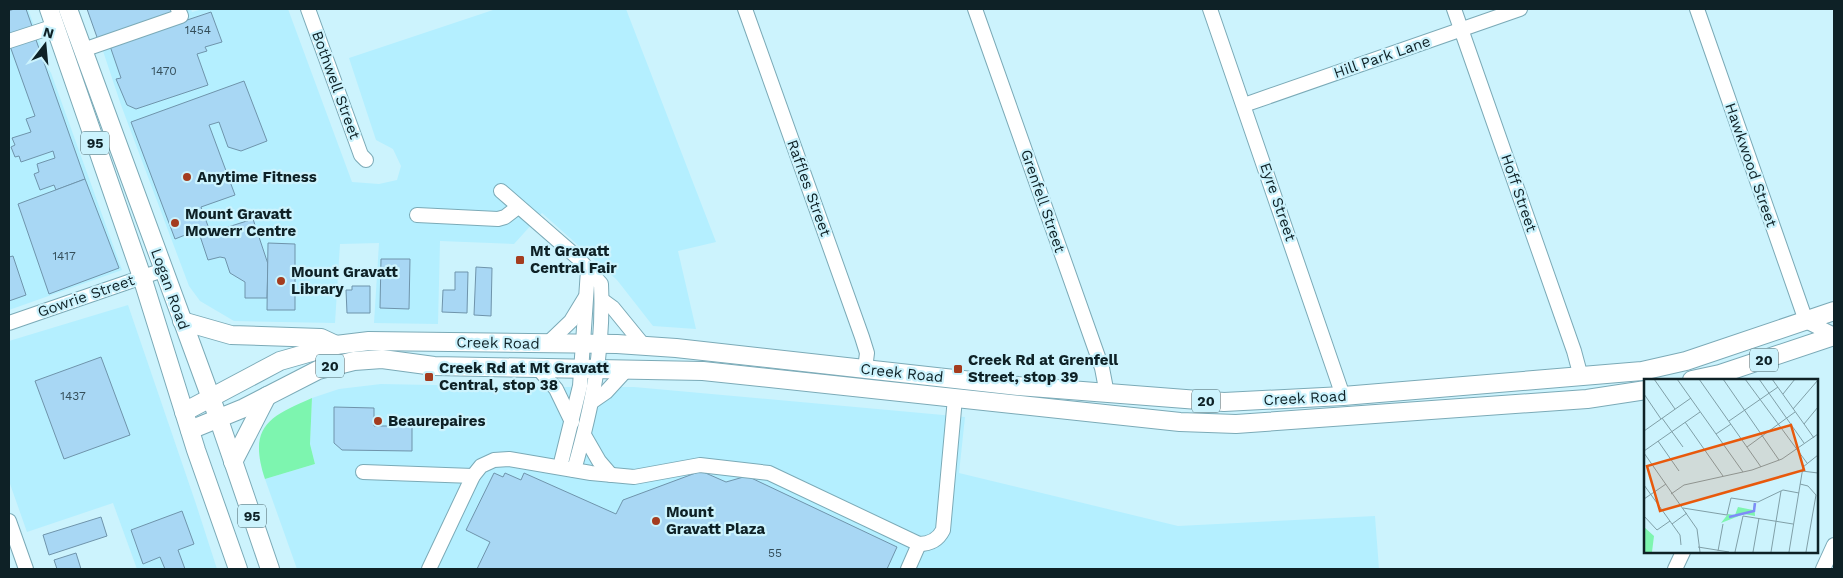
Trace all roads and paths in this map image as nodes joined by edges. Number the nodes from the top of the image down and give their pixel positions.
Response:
1 (49, 9) edge
2 (68, 9) edge
3 (178, 9) edge
4 (308, 9) edge
5 (745, 9) edge
6 (975, 9) edge
7 (1210, 9) edge
8 (1454, 9) edge
9 (1520, 9) edge
10 (1696, 9) edge
11 (55, 26) junction
12 (1461, 29) junction
13 (9, 41) edge
14 (83, 50) junction
15 (1244, 105) junction
16 (366, 160) dead end
17 (502, 191) dead end
18 (518, 207) junction
19 (417, 215) dead end
20 (163, 270) junction
21 (588, 270) junction
22 (142, 277) junction
23 (585, 298) junction
24 (602, 300) junction
25 (1834, 311) edge
26 (182, 321) junction
27 (1806, 321) junction
28 (9, 323) edge
29 (1834, 335) edge
30 (547, 344) junction
31 (592, 344) junction
32 (336, 345) junction
33 (644, 346) junction
34 (537, 367) junction
35 (591, 368) junction
36 (628, 368) junction
37 (865, 369) junction
38 (1581, 377) junction
39 (1697, 379) edge
40 (1644, 390) edge
41 (1107, 394) junction
42 (267, 396) junction
43 (1343, 396) junction
44 (955, 398) junction
45 (211, 399) junction
46 (593, 401) junction
47 (184, 412) junction
48 (219, 420) junction
49 (572, 422) junction
50 (190, 430) junction
51 (584, 435) junction
52 (233, 462) junction
53 (567, 468) junction
54 (363, 472) dead end
55 (610, 475) junction
56 (473, 476) junction
57 (9, 521) edge
58 (919, 544) junction
59 (1834, 545) edge
60 (1683, 553) edge
61 (26, 569) edge
62 (238, 569) edge
63 (270, 569) edge
64 (429, 569) edge
65 (908, 569) edge
66 (1675, 569) edge
67 (1823, 569) edge

1 - 11 main road, Logan Road / 95
2 - 14 main road, Logan Road / 95
3 - 14 street
4 - 16 street, Bothwell Street
5 - 37 street, Raffles Street
6 - 41 street, Grenfell Street
7 - 15 street, Eyre Street
8 - 12 street, Hoff Street
9 - 12 street, Hill Park Lane
10 - 27 street, Hawkwood Street
11 - 13 street
11 - 22 main road, Logan Road / 95
12 - 15 street, Hill Park Lane
12 - 38 street, Hoff Street
14 - 20 main road, Logan Road / 95
15 - 43 street, Eyre Street
17 - 18 street
18 - 19 street
18 - 21 street
20 - 22 street, Gowrie Street
20 - 26 main road, Logan Road / 95
21 - 23 street
21 - 24 street
22 - 28 street, Gowrie Street
22 - 47 main road, Logan Road / 95
23 - 30 street
23 - 31 street
24 - 31 street
24 - 33 street
25 - 27 main road, Creek Road / 20
26 - 32 main road
26 - 45 main road, Logan Road / 95
27 - 29 street
27 - 38 main road, Creek Road / 20
29 - 39 main road, 20
30 - 31 main road, Creek Road / 20
30 - 32 main road, Creek Road / 20
31 - 33 main road, Creek Road / 20
31 - 35 street
32 - 45 main road, Creek Road / 20
33 - 37 main road, Creek Road / 20
34 - 35 main road, Creek Road / 20
34 - 42 main road, Creek Road / 20
34 - 49 street
35 - 36 main road, Creek Road / 20
35 - 46 street
35 - 49 street
36 - 44 main road, Creek Road / 20
36 - 46 street
37 - 41 main road, Creek Road / 20
38 - 43 main road, Creek Road / 20
40 - 44 main road, Creek Road / 20
41 - 43 main road, Creek Road / 20
42 - 48 main road, Creek Road / 20
42 - 52 main road
44 - 58 street
45 - 47 main road, Creek Road / 20
45 - 48 main road, Logan Road / 95
46 - 51 street
47 - 50 main road, Logan Road / 95
48 - 50 main road, Creek Road / 20
48 - 52 main road, Logan Road / 95
49 - 53 street
50 - 62 main road, Logan Road / 95
51 - 53 street
51 - 55 street
52 - 63 main road, Logan Road / 95
53 - 55 street
53 - 56 street
54 - 56 street
55 - 58 street
56 - 64 street
57 - 61 street
58 - 65 street
59 - 67 street
60 - 66 street

